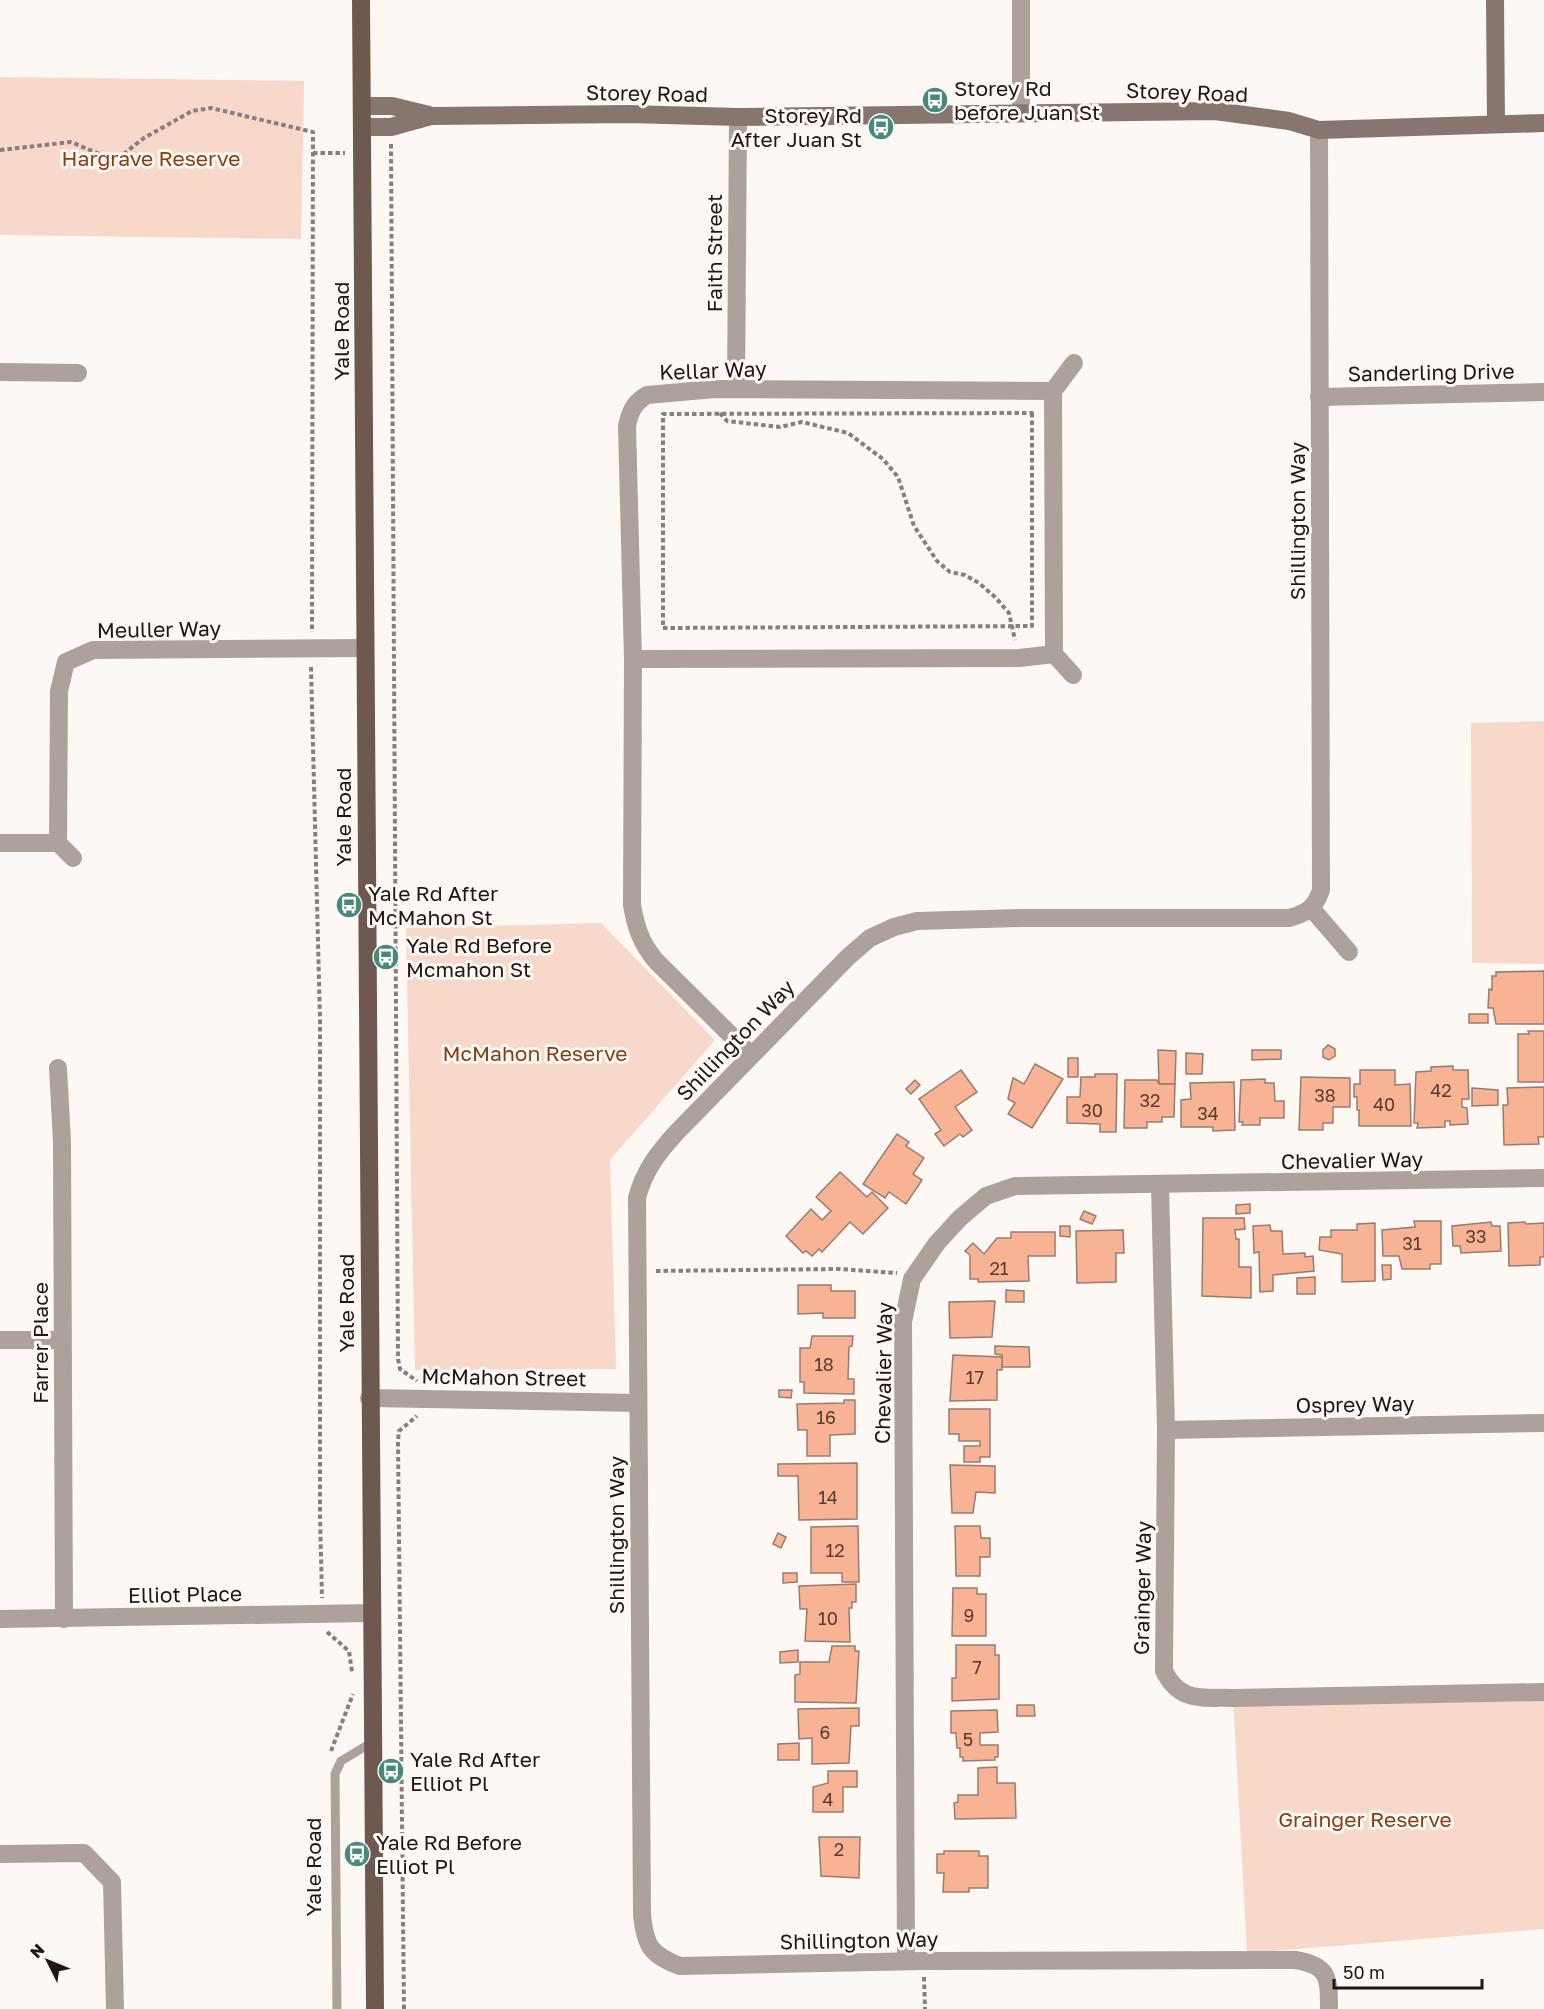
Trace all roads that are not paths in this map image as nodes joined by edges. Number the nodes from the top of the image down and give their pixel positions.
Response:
1 (361, 0) edge
2 (1021, 0) edge
3 (1495, 0) edge
4 (362, 106) junction
5 (1021, 112) junction
6 (431, 116) junction
7 (738, 117) junction
8 (1544, 123) edge
9 (1496, 124) junction
10 (362, 127) junction
11 (1318, 130) junction
12 (1074, 363) dead end
13 (0, 372) edge
14 (78, 373) dead end
15 (736, 390) junction
16 (1053, 391) junction
17 (1544, 392) edge
18 (1319, 397) junction
19 (365, 648) junction
20 (1054, 654) junction
21 (633, 659) junction
22 (1073, 675) dead end
23 (0, 843) edge
24 (58, 843) junction
25 (73, 858) dead end
26 (1312, 909) junction
27 (1349, 952) dead end
28 (752, 1055) junction
29 (58, 1068) dead end
30 (1544, 1178) edge
31 (1160, 1186) junction
32 (0, 1340) edge
33 (62, 1340) junction
34 (369, 1398) junction
35 (638, 1403) junction
36 (1544, 1423) edge
37 (1166, 1430) junction
38 (371, 1613) junction
39 (0, 1619) edge
40 (64, 1619) junction
41 (1544, 1692) edge
42 (371, 1743) junction
43 (0, 1854) edge
44 (915, 1961) junction
45 (115, 2009) edge
46 (337, 2009) edge
47 (375, 2009) edge
48 (1329, 2009) edge

1 - 4 main road, Yale Road
2 - 5 street
3 - 9 street
4 - 6 street, Storey Road
4 - 10 main road, Yale Road
5 - 7 street, Storey Road
5 - 11 street, Storey Road
6 - 7 street, Storey Road
6 - 10 street, Storey Road
7 - 15 street, Faith Street
8 - 9 street, Storey Road
9 - 11 street, Storey Road
10 - 19 main road, Yale Road
11 - 18 street, Shillington Way
12 - 16 street
13 - 14 street
15 - 16 street, Kellar Way
15 - 21 street, Kellar Way
16 - 20 street
17 - 18 street, Sanderling Drive
18 - 26 street, Shillington Way
19 - 24 street, Meuller Way
19 - 34 main road, Yale Road
20 - 21 street
20 - 22 street
21 - 28 street, Kellar Way
23 - 24 street
24 - 25 street
26 - 27 street
26 - 28 street, Shillington Way
28 - 35 street, Shillington Way
29 - 33 street, Farrer Place
30 - 31 street, Chevalier Way
31 - 37 street, Grainger Way
31 - 44 street, Chevalier Way
32 - 33 street
33 - 40 street, Farrer Place
34 - 35 street, McMahon Street
34 - 38 main road, Yale Road
35 - 44 street, Shillington Way
36 - 37 street, Osprey Way
37 - 41 street, Grainger Way
38 - 40 street, Elliot Place
38 - 42 main road, Yale Road
39 - 40 street, Elliot Place
42 - 46 lane, Yale Road
42 - 47 main road, Yale Road
43 - 45 street
44 - 48 street, Shillington Way

